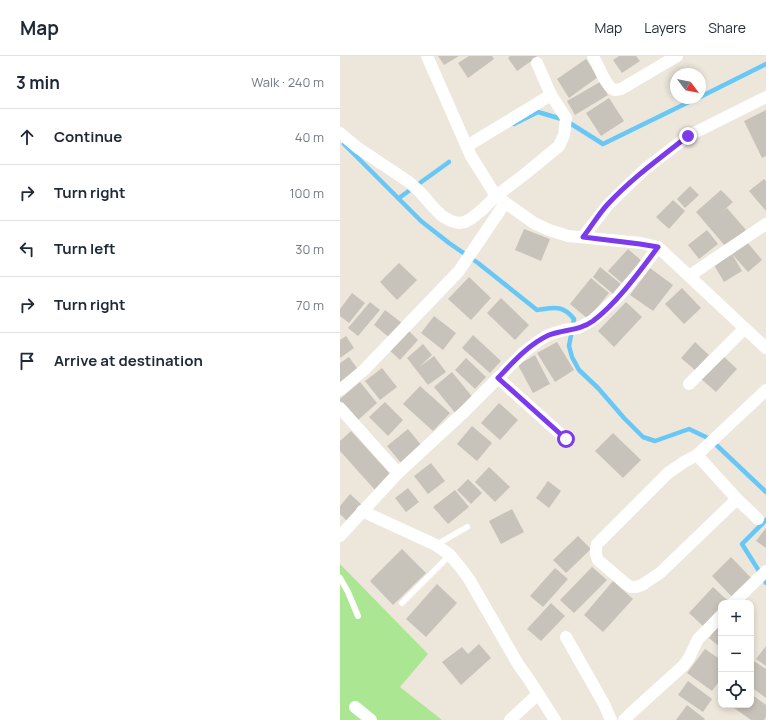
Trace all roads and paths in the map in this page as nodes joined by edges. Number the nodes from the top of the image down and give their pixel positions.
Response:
1 (427, 56) edge
2 (593, 56) edge
3 (677, 56) edge
4 (536, 63) dead end
5 (551, 95) junction
6 (766, 96) edge
7 (340, 133) edge
8 (467, 146) junction
9 (501, 199) junction
10 (766, 224) edge
11 (583, 237) junction
12 (658, 247) junction
13 (689, 276) junction
14 (745, 328) junction
15 (766, 348) edge
16 (498, 378) junction
17 (689, 384) dead end
18 (340, 390) edge
19 (766, 390) edge
20 (340, 408) edge
21 (566, 439) dead end
22 (701, 452) junction
23 (398, 473) junction
24 (737, 499) junction
25 (362, 512) junction
26 (758, 519) dead end
27 (467, 527) dead end
28 (340, 536) edge
29 (436, 545) junction
30 (450, 555) junction
31 (766, 571) edge
32 (340, 578) edge
33 (737, 600) edge
34 (402, 603) dead end
35 (358, 616) dead end
36 (718, 619) edge
37 (566, 637) dead end
38 (538, 694) junction
39 (355, 707) dead end
40 (371, 720) edge
41 (510, 720) edge
42 (555, 720) edge
43 (611, 720) edge
44 (624, 720) edge

1 - 8 street
2 - 3 street
4 - 5 street
5 - 8 street
5 - 9 street
6 - 11 street
7 - 9 street
8 - 9 street
9 - 11 street
9 - 18 street
10 - 13 street
11 - 12 street
12 - 13 street
12 - 16 street
13 - 14 street
14 - 15 street
14 - 17 street
16 - 21 street
16 - 23 street
19 - 22 street
20 - 23 street
22 - 24 street
22 - 24 street
23 - 25 street
24 - 26 street
25 - 28 street
25 - 29 street
27 - 29 lane
29 - 30 street
30 - 34 lane
30 - 38 street
31 - 33 street
32 - 35 lane
36 - 44 street
37 - 43 street
38 - 41 street
38 - 42 street
39 - 40 street

